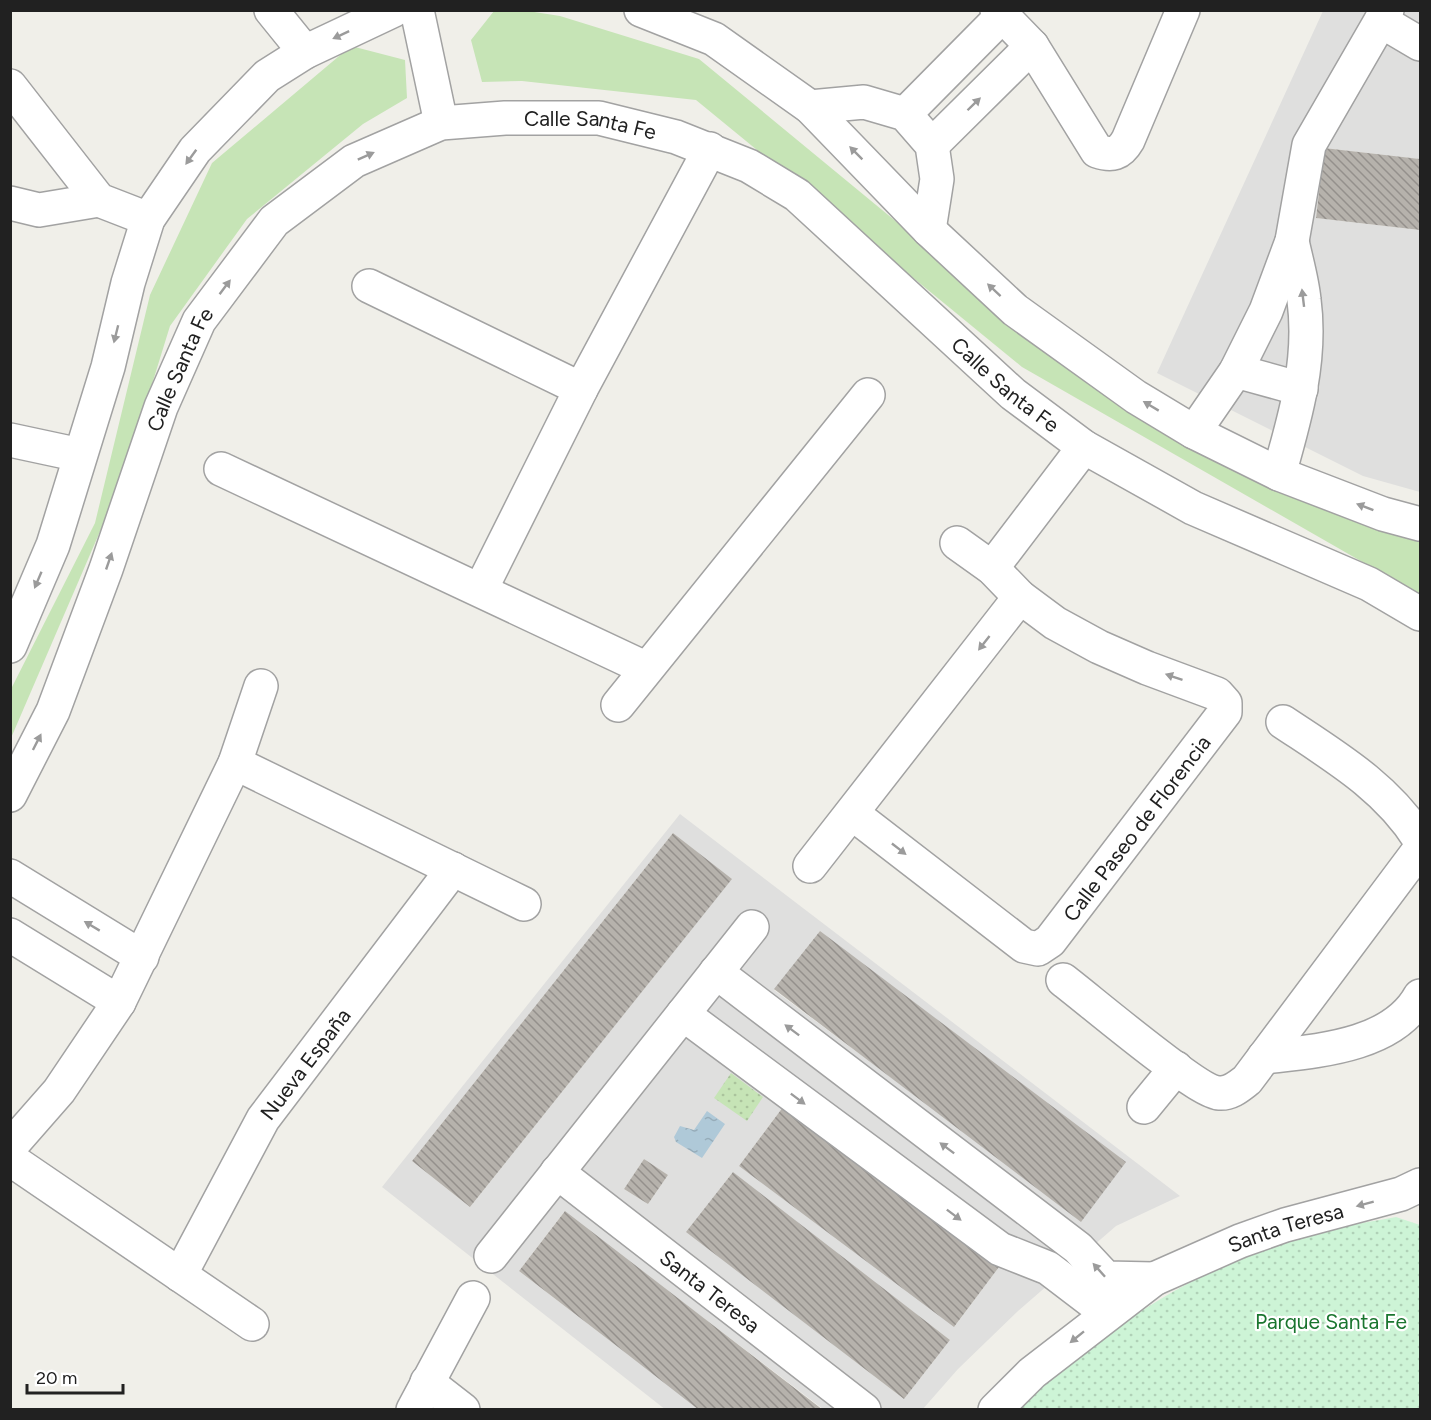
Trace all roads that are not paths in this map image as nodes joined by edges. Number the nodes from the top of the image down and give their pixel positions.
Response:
1 (271, 10) edge
2 (394, 10) edge
3 (417, 10) edge
4 (641, 10) edge
5 (1183, 10) edge
6 (1000, 13) edge
7 (1384, 16) edge
8 (1420, 44) edge
9 (1032, 46) junction
10 (305, 52) junction
11 (10, 86) edge
12 (810, 106) junction
13 (905, 114) junction
14 (441, 123) junction
15 (932, 145) junction
16 (710, 149) junction
17 (99, 200) junction
18 (10, 203) edge
19 (148, 219) junction
20 (929, 230) junction
21 (1292, 241) junction
22 (369, 286) dead end
23 (1236, 371) junction
24 (581, 389) junction
25 (1301, 389) junction
26 (868, 395) dead end
27 (1194, 432) junction
28 (10, 440) edge
29 (1084, 447) junction
30 (80, 455) junction
31 (221, 469) dead end
32 (1279, 474) junction
33 (1420, 524) edge
34 (957, 543) dead end
35 (992, 567) junction
36 (481, 589) junction
37 (1020, 597) junction
38 (1420, 614) edge
39 (10, 646) edge
40 (645, 668) junction
41 (261, 686) dead end
42 (618, 705) dead end
43 (1282, 722) dead end
44 (235, 763) junction
45 (10, 795) edge
46 (853, 814) junction
47 (1420, 840) edge
48 (1420, 849) edge
49 (810, 866) dead end
50 (453, 869) junction
51 (10, 876) edge
52 (524, 904) dead end
53 (752, 927) dead end
54 (10, 935) edge
55 (142, 957) junction
56 (716, 972) junction
57 (1063, 980) dead end
58 (1420, 996) edge
59 (119, 1002) junction
60 (683, 1014) junction
61 (1264, 1057) junction
62 (1176, 1068) junction
63 (1144, 1107) dead end
64 (899, 1111) junction
65 (10, 1147) edge
66 (870, 1152) junction
67 (10, 1159) edge
68 (557, 1172) junction
69 (1414, 1193) edge
70 (491, 1256) dead end
71 (180, 1275) junction
72 (1154, 1279) junction
73 (473, 1298) dead end
74 (1107, 1313) junction
75 (252, 1324) dead end
76 (420, 1396) edge
77 (462, 1410) edge
78 (864, 1410) edge
79 (995, 1410) edge

1 - 10 street
2 -> 10 street
3 - 14 street
4 - 12 street
5 - 9 street
6 - 9 street
6 - 13 street
7 - 8 street
7 - 21 street
15 -> 9 street
10 -> 19 street
11 - 17 street
12 - 13 street
20 -> 12 street
13 - 15 street
14 - 16 street, Calle Santa Fe
45 -> 14 street, Calle Santa Fe
15 - 20 street
16 - 24 street
16 - 29 street, Calle Santa Fe
17 - 18 street
17 - 19 street
19 -> 30 street
27 -> 20 street
21 - 23 street
25 -> 21 street
22 - 24 street
23 - 25 street
23 - 27 street
24 - 36 street
25 - 32 street
26 - 40 street
27 - 32 street
28 - 30 street
29 - 35 street
29 - 38 street, Calle Santa Fe
30 -> 39 street
31 - 36 street
33 -> 32 street
34 - 35 street, Calle Paseo de Florencia
35 - 37 street, Calle Paseo de Florencia
36 - 40 street
37 -> 46 street
46 -> 37 street, Calle Paseo de Florencia
40 - 42 street
41 - 44 street
43 - 47 street
44 - 50 street
44 - 55 street
46 - 49 street
48 - 61 street
50 - 52 street
50 - 71 street, Nueva España
55 -> 51 street
53 - 56 street
54 - 59 street
55 - 59 street
56 - 60 street
64 -> 56 street, Santa Teresa
57 - 62 street
58 - 61 street
59 - 65 street
60 -> 66 street
60 - 68 street
61 - 62 street
62 - 63 street
64 - 66 street
72 -> 64 street, Santa Teresa
66 -> 74 street
67 - 71 street
68 - 70 street
68 - 78 street, Santa Teresa
69 -> 72 street, Santa Teresa
71 - 75 street
72 - 74 street, Santa Teresa
73 - 76 street
74 -> 79 street, Santa Teresa
76 - 77 street

